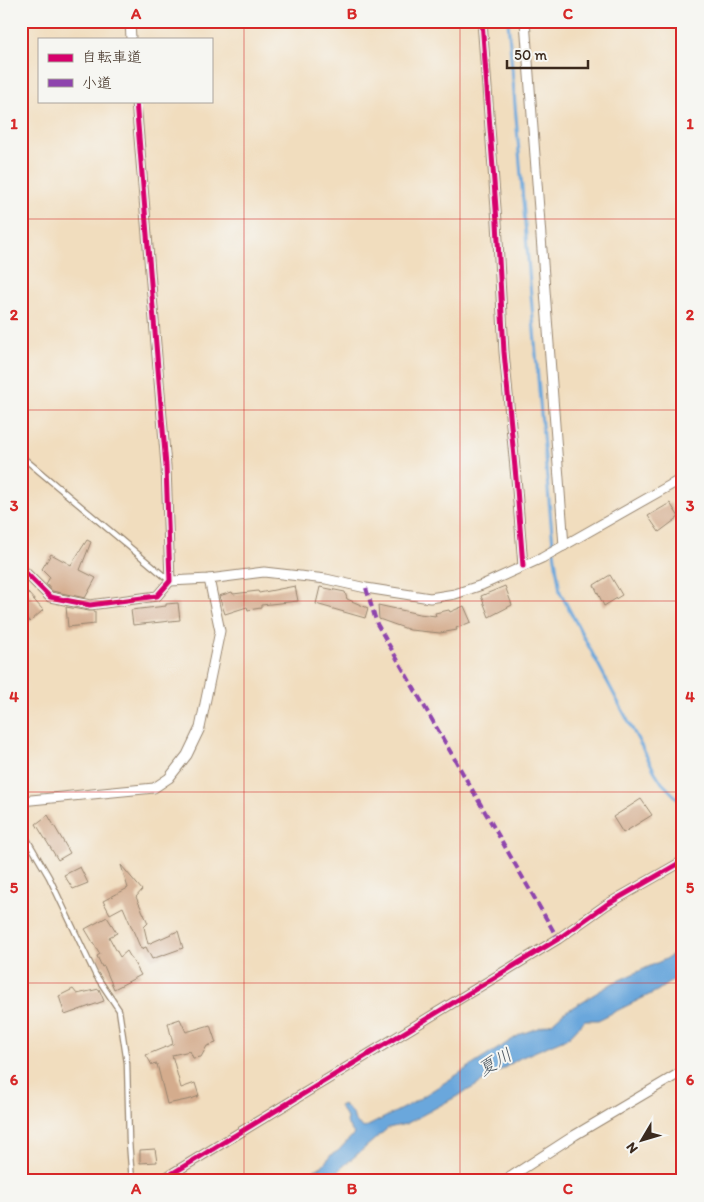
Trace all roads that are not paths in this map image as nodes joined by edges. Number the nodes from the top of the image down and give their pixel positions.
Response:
1 (130, 21) edge
2 (482, 21) edge
3 (525, 21) edge
4 (131, 38) edge
5 (136, 102) edge
6 (21, 456) edge
7 (683, 478) edge
8 (562, 547) junction
9 (523, 566) junction
10 (21, 568) edge
11 (210, 579) junction
12 (170, 581) junction
13 (21, 801) edge
14 (21, 829) edge
15 (683, 861) edge
16 (683, 1071) edge
17 (132, 1181) edge
18 (160, 1181) edge
19 (504, 1181) edge

1 - 4 street
2 - 9 street
3 - 8 street
5 - 12 street
6 - 12 lane
7 - 8 street
8 - 9 street
9 - 11 street
10 - 12 street
11 - 12 street
11 - 13 street
14 - 17 lane
15 - 18 street
16 - 19 street

